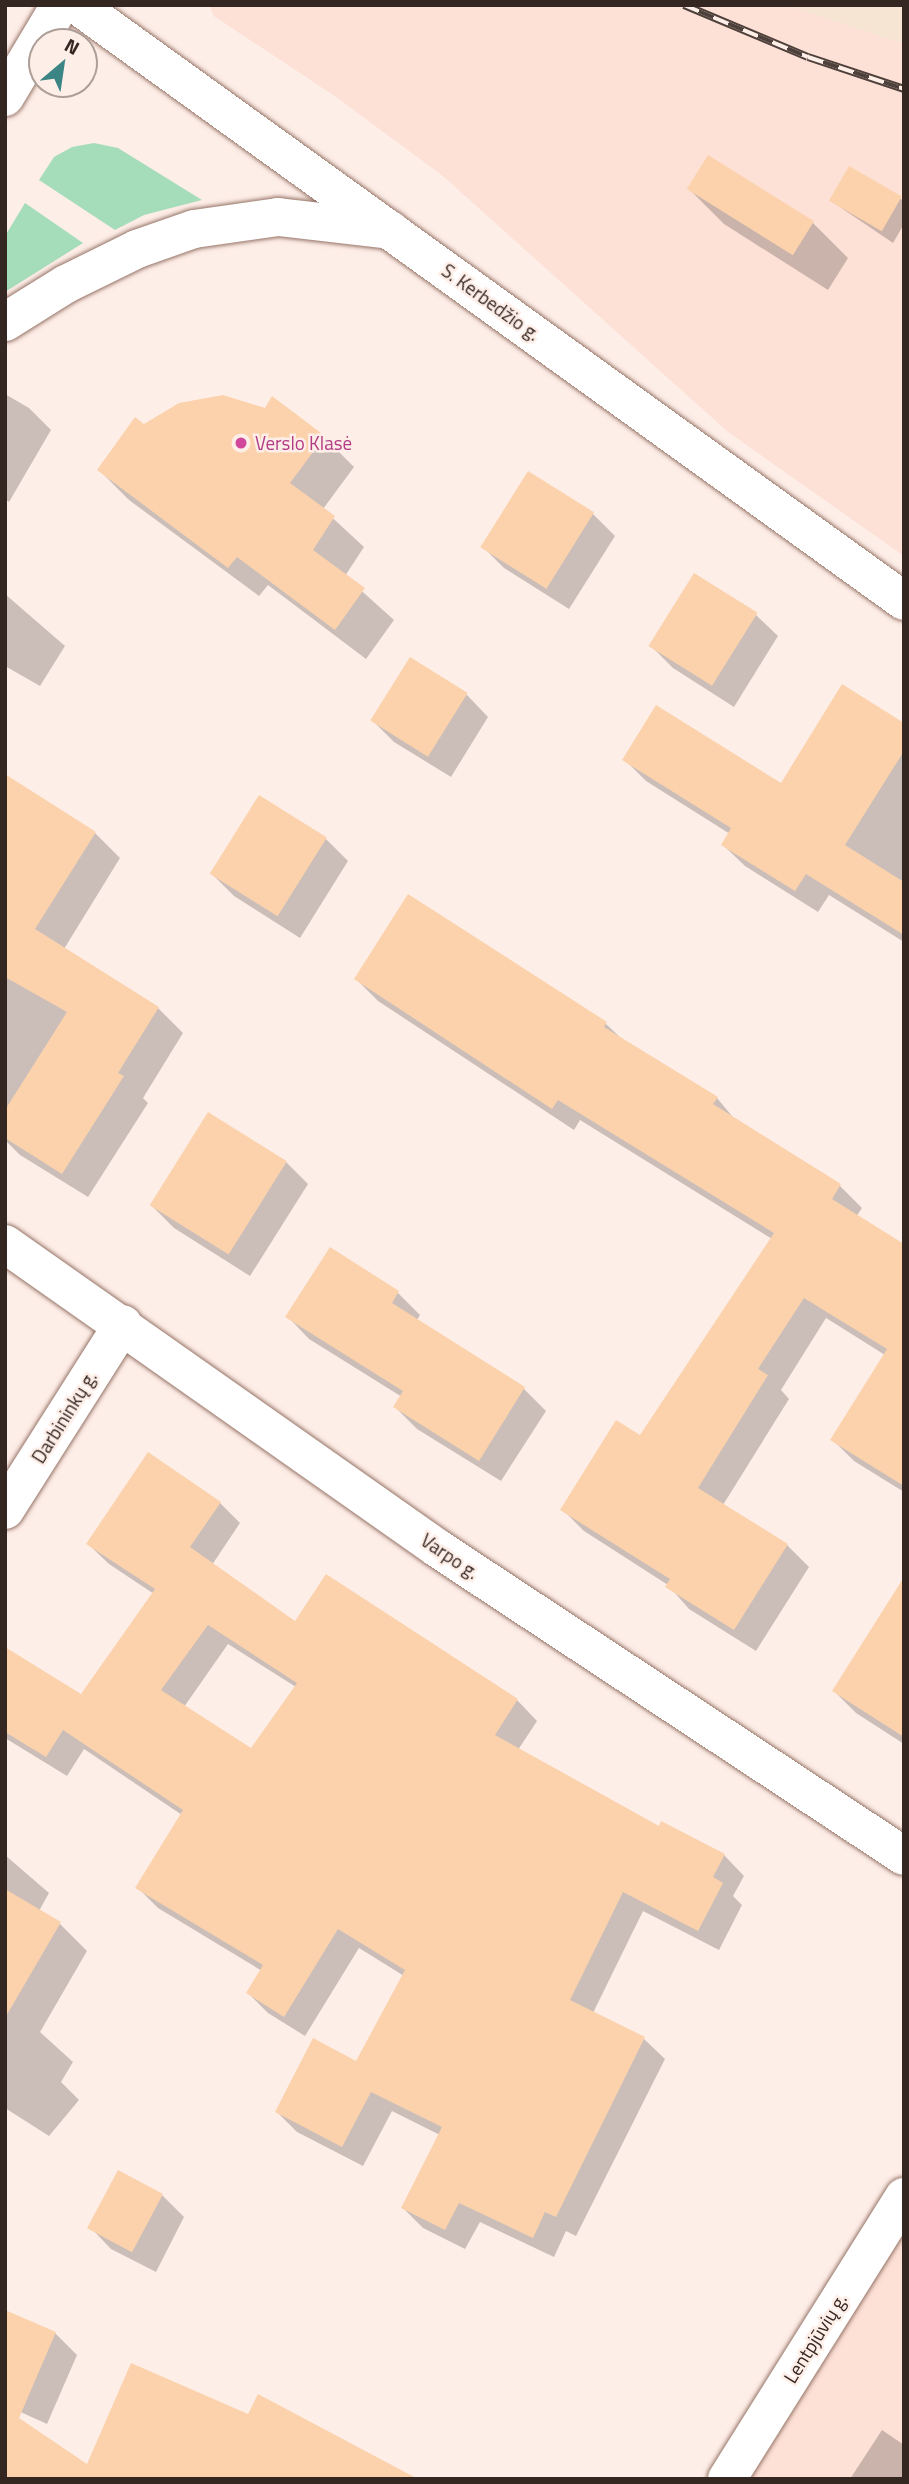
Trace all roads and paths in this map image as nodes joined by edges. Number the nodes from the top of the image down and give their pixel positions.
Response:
1 (60, 5) edge
2 (77, 5) edge
3 (5, 97) edge
4 (392, 230) junction
5 (5, 322) edge
6 (904, 601) edge
7 (5, 1244) edge
8 (123, 1324) junction
9 (5, 1510) edge
10 (904, 1856) edge
11 (904, 2197) edge
12 (727, 2479) edge

1 - 3 main road
2 - 4 main road, S. Kerbedžio g.
4 - 5 main road
4 - 6 main road, S. Kerbedžio g.
7 - 8 main road, Varpo g.
8 - 9 main road, Darbininkų g.
8 - 10 main road, Varpo g.
11 - 12 main road, Lentpjūvių g.

